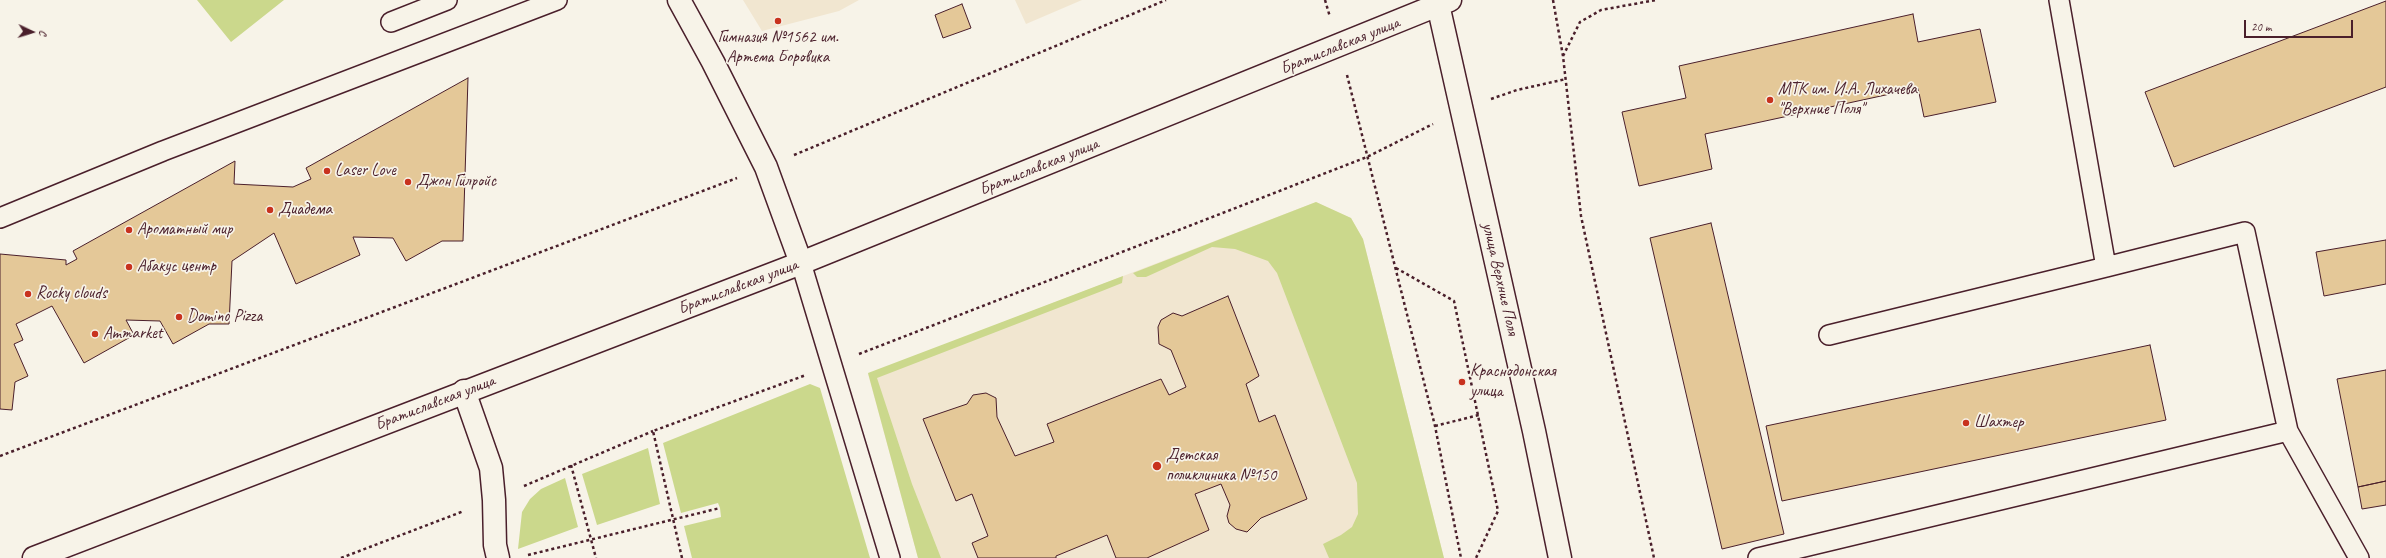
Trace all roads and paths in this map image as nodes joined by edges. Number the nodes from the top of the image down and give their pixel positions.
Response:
1 (447, 0) edge
2 (557, 0) edge
3 (679, 0) edge
4 (1166, 0) edge
5 (1325, 0) edge
6 (1553, 0) edge
7 (1656, 0) edge
8 (2059, 0) edge
9 (1442, 2) edge
10 (391, 22) dead end
11 (1339, 47) junction
12 (1563, 56) junction
13 (1566, 79) junction
14 (1462, 110) junction
15 (1367, 157) junction
16 (766, 167) junction
17 (0, 218) edge
18 (801, 263) junction
19 (2106, 266) junction
20 (1395, 268) junction
21 (1828, 335) dead end
22 (832, 365) junction
23 (464, 391) junction
24 (1479, 415) junction
25 (1435, 426) junction
26 (653, 432) junction
27 (2288, 432) junction
28 (0, 456) edge
29 (570, 465) junction
30 (494, 500) junction
31 (720, 508) dead end
32 (673, 520) junction
33 (591, 540) junction
34 (522, 557) dead end
35 (34, 558) edge
36 (341, 558) edge
37 (498, 558) edge
38 (596, 558) edge
39 (682, 558) edge
40 (890, 558) edge
41 (1461, 558) edge
42 (1476, 558) edge
43 (1560, 558) edge
44 (1654, 558) edge
45 (1758, 558) edge
46 (2359, 558) edge

1 - 10 lane
2 - 17 lane
3 - 16 main road
4 - 16 path
5 - 11 path
6 - 12 path
7 - 12 path
8 - 19 lane
9 - 11 main road, Братиславская улица
9 - 14 main road, улица Верхние Поля
11 - 15 path
11 - 18 main road, Братиславская улица
12 - 13 path
13 - 14 path
13 - 44 path
14 - 15 path
14 - 43 main road, улица Верхние Поля
15 - 20 path
15 - 22 path
16 - 18 main road
16 - 28 path
18 - 22 lane
18 - 23 main road, Братиславская улица
19 - 21 lane
19 - 27 lane
20 - 24 path
20 - 25 path
22 - 26 path
22 - 40 lane
23 - 30 main road
23 - 35 main road, Братиславская улица
24 - 25 path
24 - 42 path
25 - 41 path
26 - 29 path
26 - 32 path
27 - 45 lane
27 - 46 lane
29 - 30 path
29 - 33 path
30 - 36 path
30 - 37 main road
31 - 32 path
32 - 33 path
32 - 39 path
33 - 34 path
33 - 38 path

